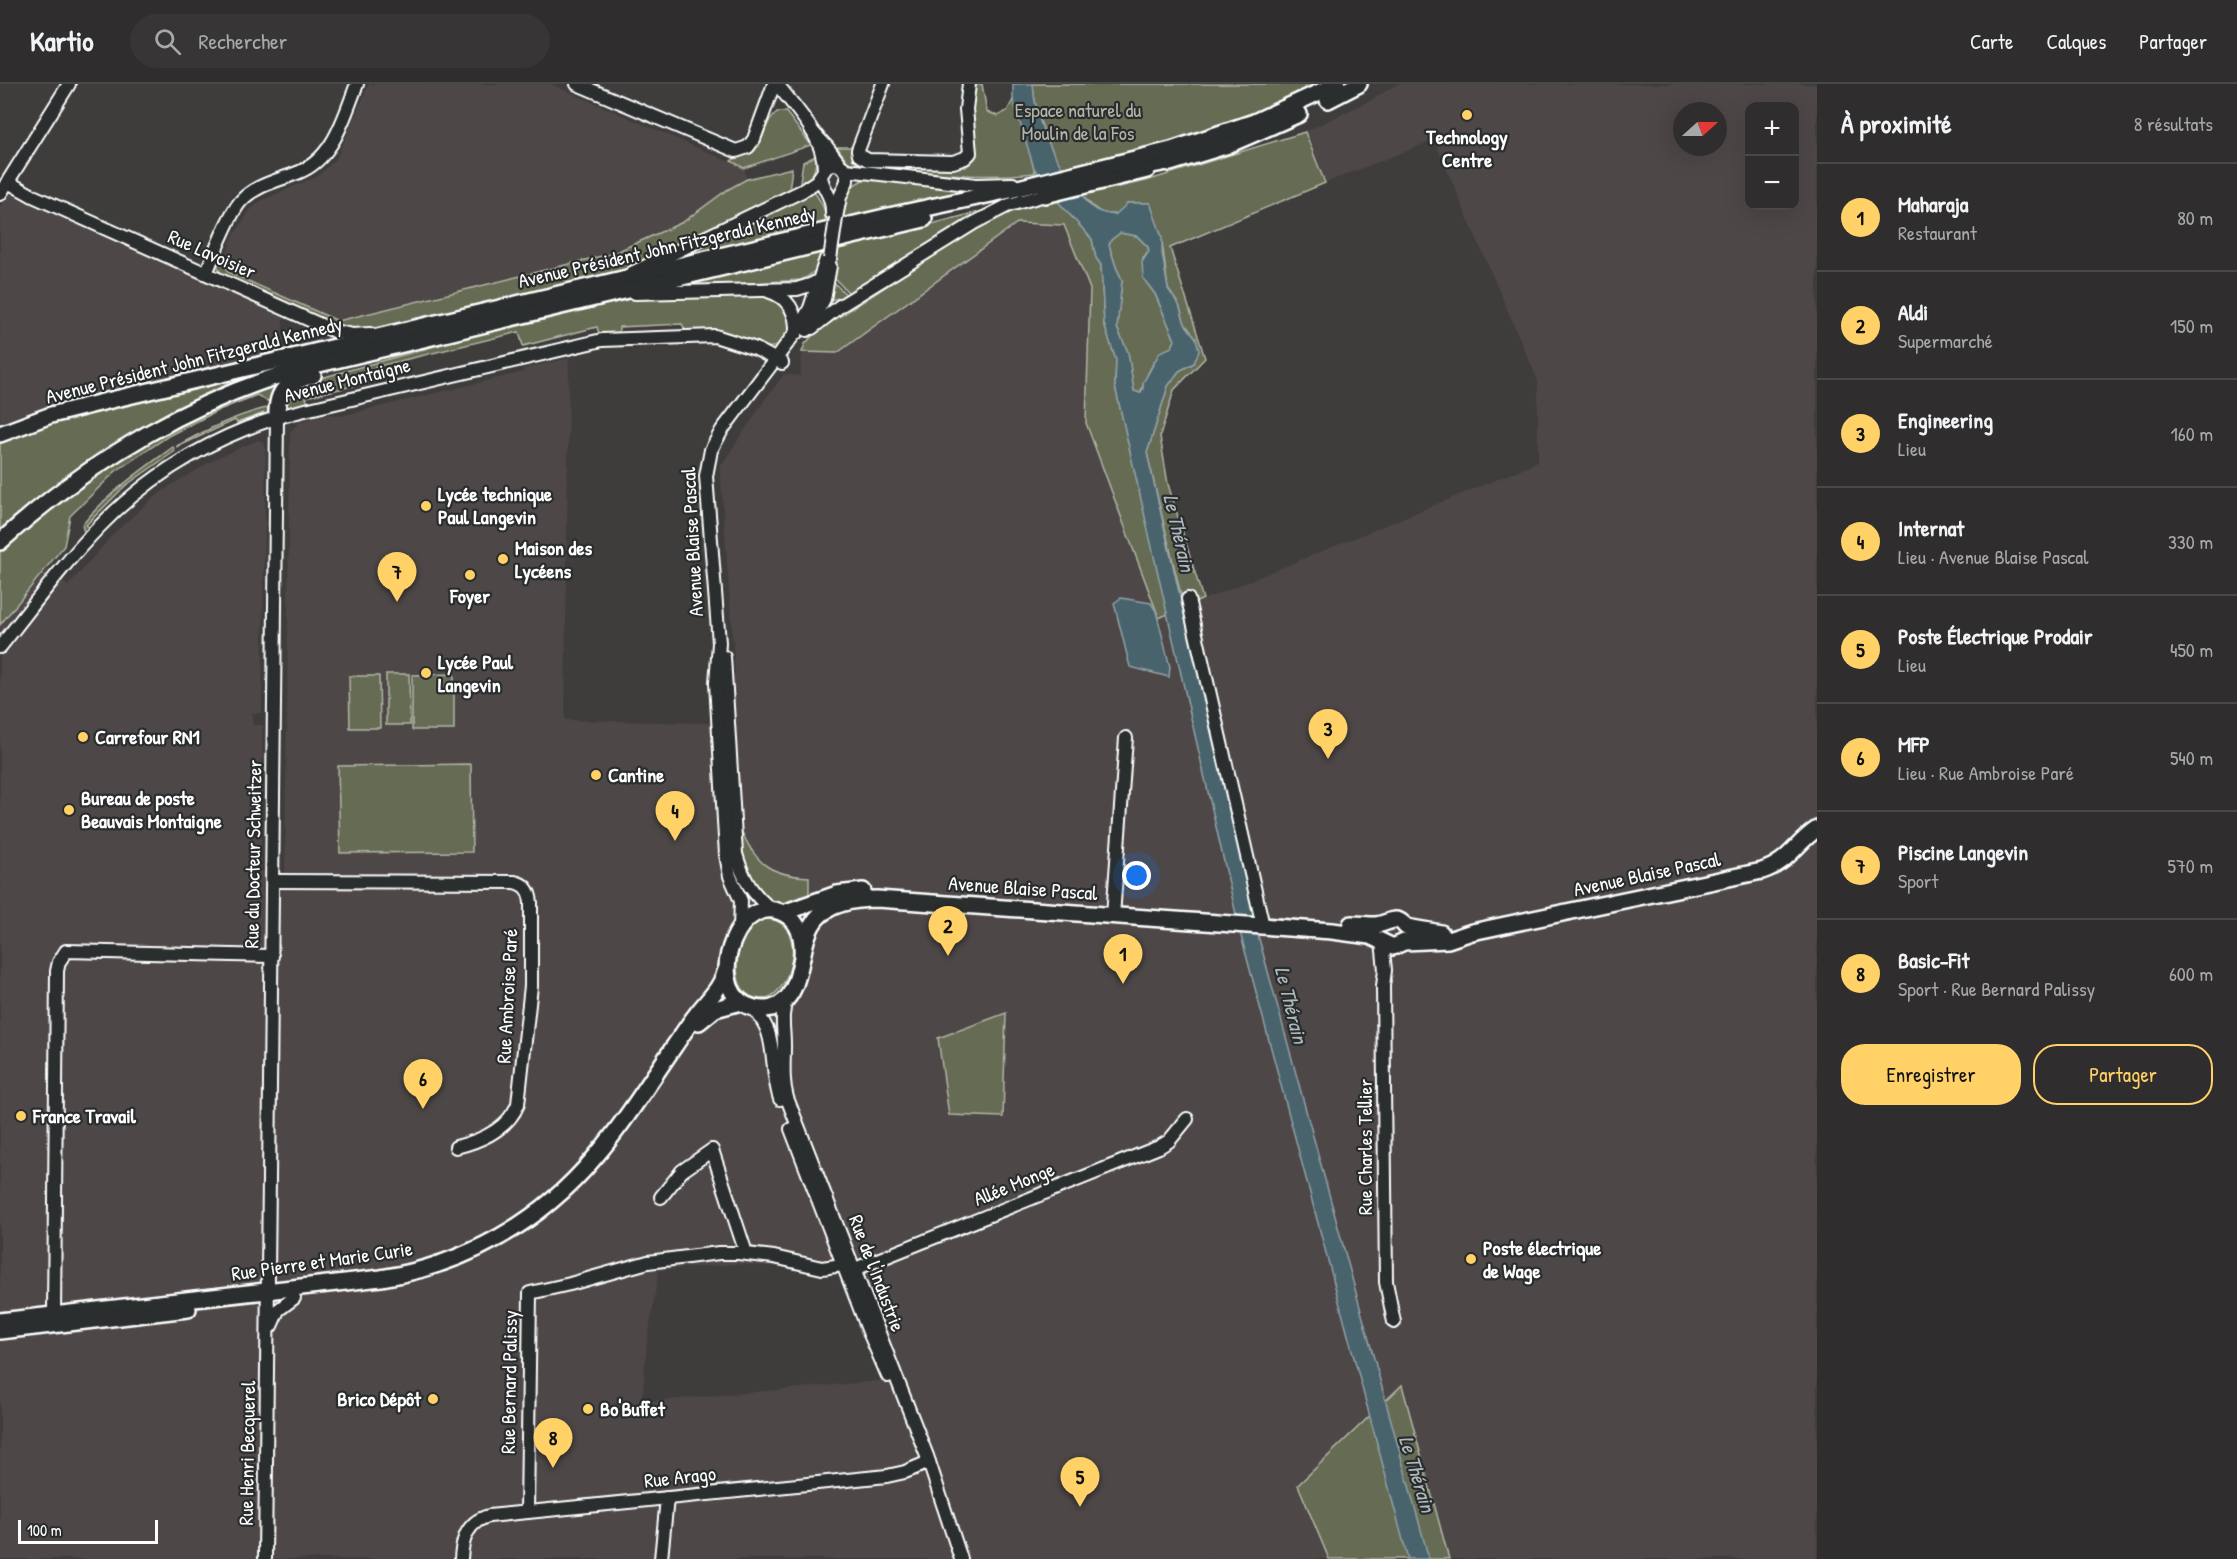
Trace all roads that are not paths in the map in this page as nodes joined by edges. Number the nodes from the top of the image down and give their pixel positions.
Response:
1 (69, 84) edge
2 (357, 84) edge
3 (577, 84) edge
4 (776, 84) edge
5 (883, 84) edge
6 (969, 84) edge
7 (1337, 84) edge
8 (1359, 84) edge
9 (812, 131) junction
10 (844, 169) junction
11 (822, 172) junction
12 (1073, 181) junction
13 (8, 182) junction
14 (845, 185) junction
15 (826, 188) junction
16 (1041, 189) junction
17 (0, 194) edge
18 (834, 218) junction
19 (824, 271) junction
20 (206, 273) junction
21 (618, 280) junction
22 (764, 290) junction
23 (601, 297) junction
24 (823, 302) junction
25 (840, 306) junction
26 (407, 330) junction
27 (799, 335) junction
28 (434, 337) junction
29 (779, 361) junction
30 (277, 417) junction
31 (0, 434) edge
32 (0, 542) edge
33 (1188, 599) dead end
34 (0, 646) edge
35 (1125, 738) dead end
36 (1817, 829) edge
37 (273, 881) junction
38 (1114, 911) junction
39 (777, 912) junction
40 (1260, 921) junction
41 (1383, 924) junction
42 (740, 927) junction
43 (1404, 938) junction
44 (1381, 941) junction
45 (272, 956) junction
46 (802, 957) junction
47 (728, 963) junction
48 (1385, 970) junction
49 (787, 998) junction
50 (747, 1005) junction
51 (1187, 1119) dead end
52 (456, 1147) dead end
53 (661, 1197) dead end
54 (746, 1253) junction
55 (849, 1267) junction
56 (268, 1296) junction
57 (294, 1298) junction
58 (58, 1319) junction
59 (1394, 1322) dead end
60 (4, 1327) edge
61 (267, 1348) junction
62 (926, 1464) junction
63 (667, 1498) junction
64 (527, 1512) junction
65 (265, 1559) edge
66 (461, 1559) edge
67 (661, 1559) edge
68 (961, 1559) edge

1 - 13 street
2 - 20 street
3 - 4 street
4 - 9 street
5 - 6 street
7 - 12 main road, Avenue Président John Fitzgerald Kennedy
8 - 12 main road, Avenue Président John Fitzgerald Kennedy
9 - 10 street
9 - 11 street
10 - 11 street
10 - 14 street
10 - 16 street
11 - 15 street
11 - 21 street
12 - 16 main road, Avenue Président John Fitzgerald Kennedy
13 - 17 street
13 - 20 street, Rue Lavoisier
14 - 15 street
14 - 18 street, Avenue Blaise Pascal
15 - 18 street, Avenue Blaise Pascal
16 - 21 main road, Avenue Président John Fitzgerald Kennedy
16 - 23 main road, Avenue Président John Fitzgerald Kennedy
16 - 25 street
18 - 19 street, Avenue Blaise Pascal, bridge
19 - 22 street
19 - 24 street
19 - 27 street, Avenue Blaise Pascal
20 - 26 street, Rue Lavoisier
21 - 26 main road, Avenue Président John Fitzgerald Kennedy
22 - 23 street
22 - 27 street
23 - 28 main road, Avenue Président John Fitzgerald Kennedy
24 - 25 street
24 - 27 street, Avenue Blaise Pascal
25 - 27 street
26 - 31 main road, Avenue Président John Fitzgerald Kennedy
27 - 29 street, Avenue Blaise Pascal
28 - 30 main road
28 - 32 main road, Avenue Président John Fitzgerald Kennedy
29 - 30 street, Avenue Montaigne
29 - 39 street, Avenue Blaise Pascal
29 - 42 street, Avenue Blaise Pascal
30 - 34 street, Avenue Montaigne
30 - 37 street, Rue du Docteur Schweitzer
33 - 40 street
35 - 38 street
36 - 43 main road, Avenue Blaise Pascal
37 - 45 street, Rue du Docteur Schweitzer
37 - 52 street, Rue Ambroise Paré
38 - 39 main road, Avenue Blaise Pascal
38 - 40 main road, Avenue Blaise Pascal
38 - 46 main road, Avenue Blaise Pascal
39 - 42 main road, Avenue Blaise Pascal
39 - 46 main road, Avenue Blaise Pascal
40 - 41 main road, Avenue Blaise Pascal
40 - 44 main road, Avenue Blaise Pascal
41 - 43 main road, Avenue Blaise Pascal
41 - 44 main road
42 - 47 main road, Avenue Blaise Pascal
43 - 44 main road, Avenue Blaise Pascal
43 - 48 street
44 - 48 street, Rue Charles Tellier
45 - 56 street, Rue du Docteur Schweitzer
45 - 58 street
46 - 49 main road, Avenue Blaise Pascal
47 - 50 main road, Avenue Blaise Pascal
47 - 56 main road, Rue Pierre et Marie Curie
48 - 59 street, Rue Charles Tellier
49 - 50 main road
49 - 55 street, Rue de l'Industrie
50 - 55 street, Rue de l'Industrie
50 - 57 main road, Rue Pierre et Marie Curie
51 - 55 street, Allée Monge
53 - 54 street
54 - 55 street, Rue Bernard Palissy
54 - 64 street, Rue Bernard Palissy
55 - 62 street, Rue de l'Industrie
56 - 57 main road, Rue Pierre et Marie Curie
56 - 58 main road, Rue Pierre et Marie Curie
56 - 61 street, Rue Henri Becquerel
57 - 61 street, Rue Henri Becquerel
58 - 60 main road, Rue Pierre et Marie Curie
61 - 65 street, Rue Henri Becquerel
62 - 63 street, Rue Arago
62 - 68 street, Rue de l'Industrie
63 - 64 street, Rue Arago
63 - 67 street
64 - 66 street, Rue Arago

